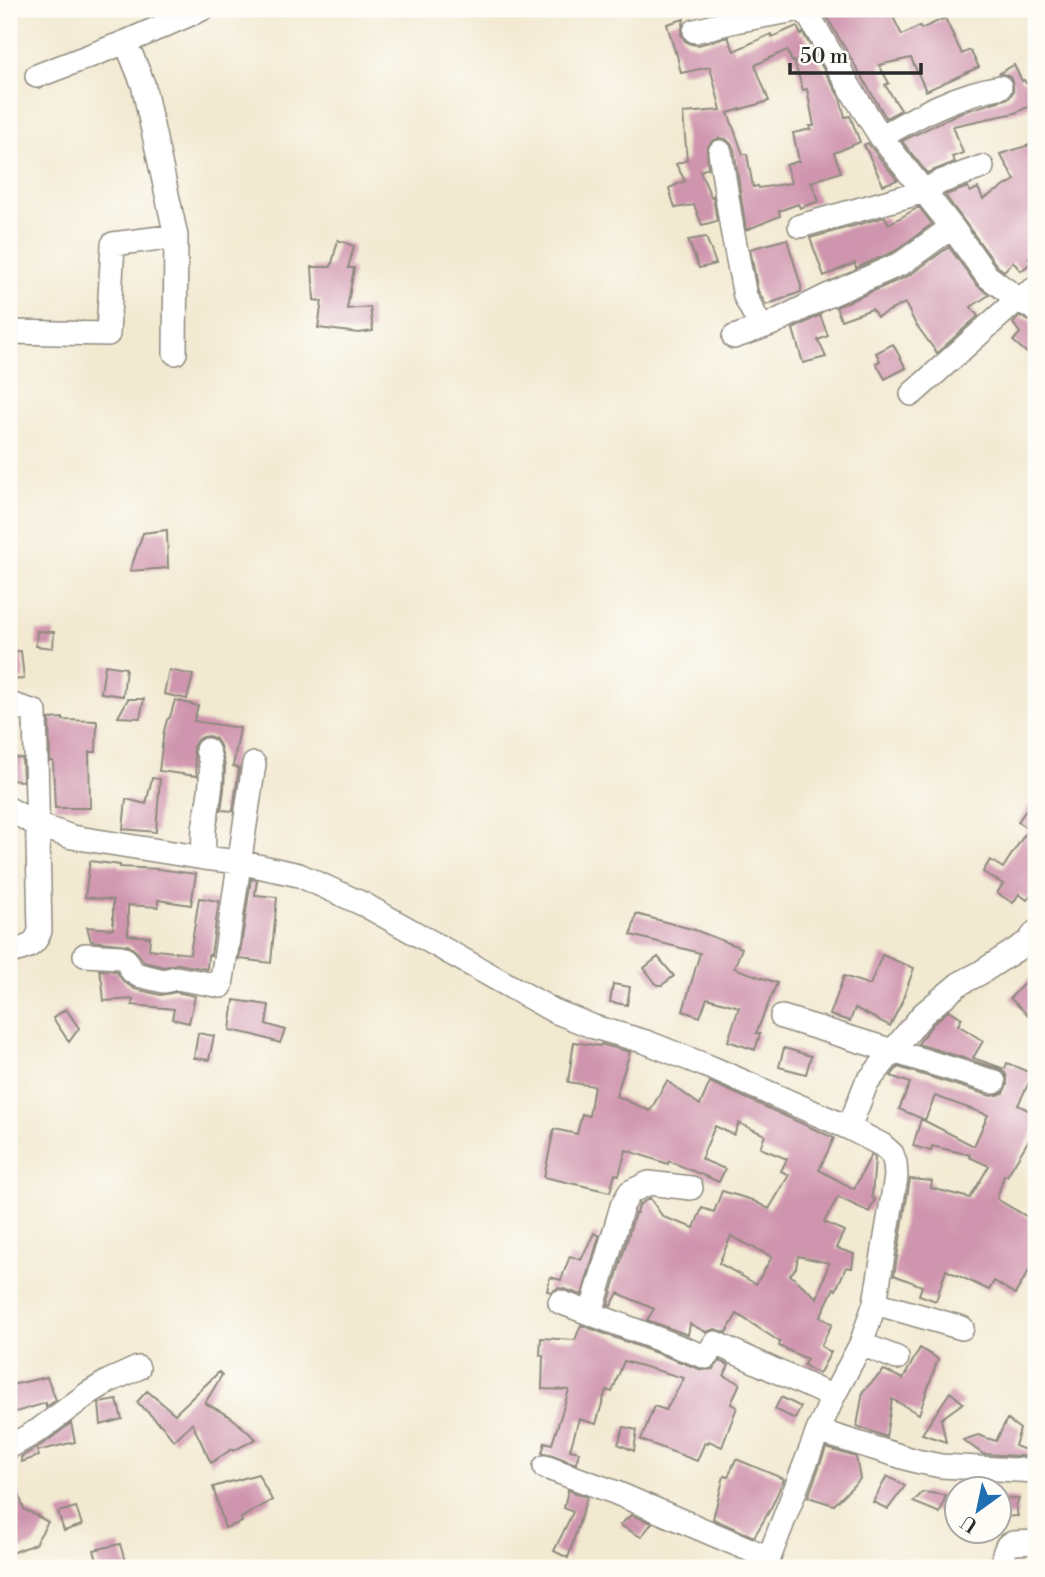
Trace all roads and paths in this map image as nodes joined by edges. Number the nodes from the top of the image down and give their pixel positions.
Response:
1 (202, 9) edge
2 (803, 9) edge
3 (733, 15) edge
4 (695, 31) dead end
5 (126, 42) junction
6 (37, 76) dead end
7 (1000, 87) dead end
8 (881, 137) junction
9 (720, 152) dead end
10 (982, 167) dead end
11 (922, 192) junction
12 (800, 226) dead end
13 (952, 227) junction
14 (176, 236) junction
15 (1030, 299) edge
16 (761, 327) junction
17 (9, 332) edge
18 (734, 337) dead end
19 (175, 353) dead end
20 (912, 394) dead end
21 (9, 704) edge
22 (208, 750) dead end
23 (254, 764) dead end
24 (9, 809) edge
25 (37, 825) junction
26 (204, 858) junction
27 (239, 862) junction
28 (1036, 932) edge
29 (9, 952) edge
30 (85, 955) dead end
31 (782, 1017) dead end
32 (893, 1050) junction
33 (994, 1083) dead end
34 (849, 1128) junction
35 (691, 1188) dead end
36 (560, 1302) dead end
37 (875, 1303) junction
38 (591, 1313) junction
39 (962, 1328) dead end
40 (861, 1344) junction
41 (897, 1358) dead end
42 (138, 1368) dead end
43 (833, 1397) junction
44 (818, 1430) junction
45 (9, 1447) edge
46 (545, 1467) dead end
47 (1036, 1471) edge
48 (1036, 1542) edge
49 (767, 1563) edge
50 (1004, 1568) edge

1 - 5 street
2 - 3 street
2 - 8 street
3 - 4 street
5 - 6 street
5 - 14 street
7 - 8 street
8 - 11 street
9 - 16 street
10 - 11 street
11 - 12 street
11 - 13 street
13 - 15 street
13 - 16 street
14 - 17 street
14 - 19 street
15 - 20 street
16 - 18 street
21 - 25 street
22 - 26 street
23 - 27 street
24 - 25 street
25 - 26 street
25 - 29 street
26 - 27 street
27 - 30 street
27 - 34 street
28 - 32 street
31 - 32 street
32 - 33 street
32 - 34 street
34 - 37 street
35 - 38 street
36 - 38 street
37 - 39 street
37 - 40 street
38 - 43 street
40 - 41 street
40 - 43 street
42 - 45 street
43 - 44 street
44 - 47 street
44 - 49 street
46 - 49 street
48 - 50 street

